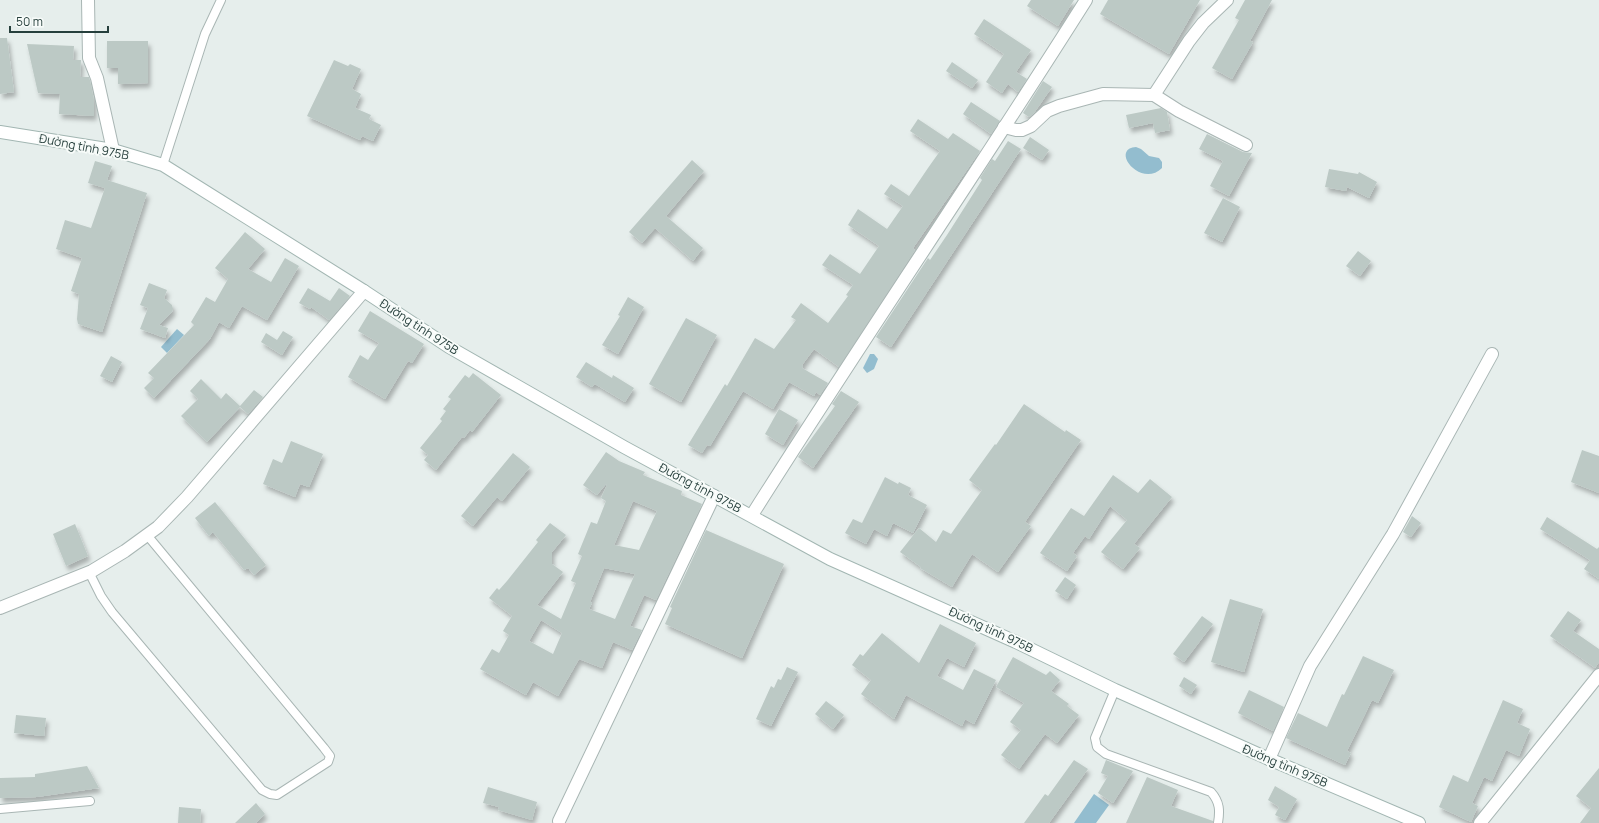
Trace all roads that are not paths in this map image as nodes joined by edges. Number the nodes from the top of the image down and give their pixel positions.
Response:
1 (88, 0) edge
2 (221, 0) edge
3 (1086, 0) edge
4 (1226, 0) edge
5 (1154, 96) junction
6 (1004, 127) junction
7 (0, 132) edge
8 (1246, 145) dead end
9 (113, 150) junction
10 (163, 165) junction
11 (364, 291) junction
12 (1492, 354) dead end
13 (714, 496) junction
14 (752, 515) junction
15 (147, 535) junction
16 (89, 572) junction
17 (0, 608) edge
18 (1599, 675) edge
19 (1115, 690) junction
20 (1269, 759) junction
21 (90, 801) dead end
22 (0, 809) edge
23 (559, 821) dead end
24 (1218, 823) edge
25 (1419, 823) edge
26 (1480, 823) edge

1 - 9 street
2 - 10 lane
3 - 6 street
4 - 5 street
5 - 6 street
5 - 8 street
6 - 14 street
7 - 9 street, Đường tỉnh 975B
9 - 10 street, Đường tỉnh 975B
10 - 11 street, Đường tỉnh 975B
11 - 13 street, Đường tỉnh 975B
11 - 15 street
12 - 20 street
13 - 14 street, Đường tỉnh 975B
13 - 23 street
14 - 19 street, Đường tỉnh 975B
15 - 16 street
15 - 16 lane
16 - 17 street
18 - 26 street
19 - 20 street, Đường tỉnh 975B
19 - 24 lane
20 - 25 street, Đường tỉnh 975B
21 - 22 lane

